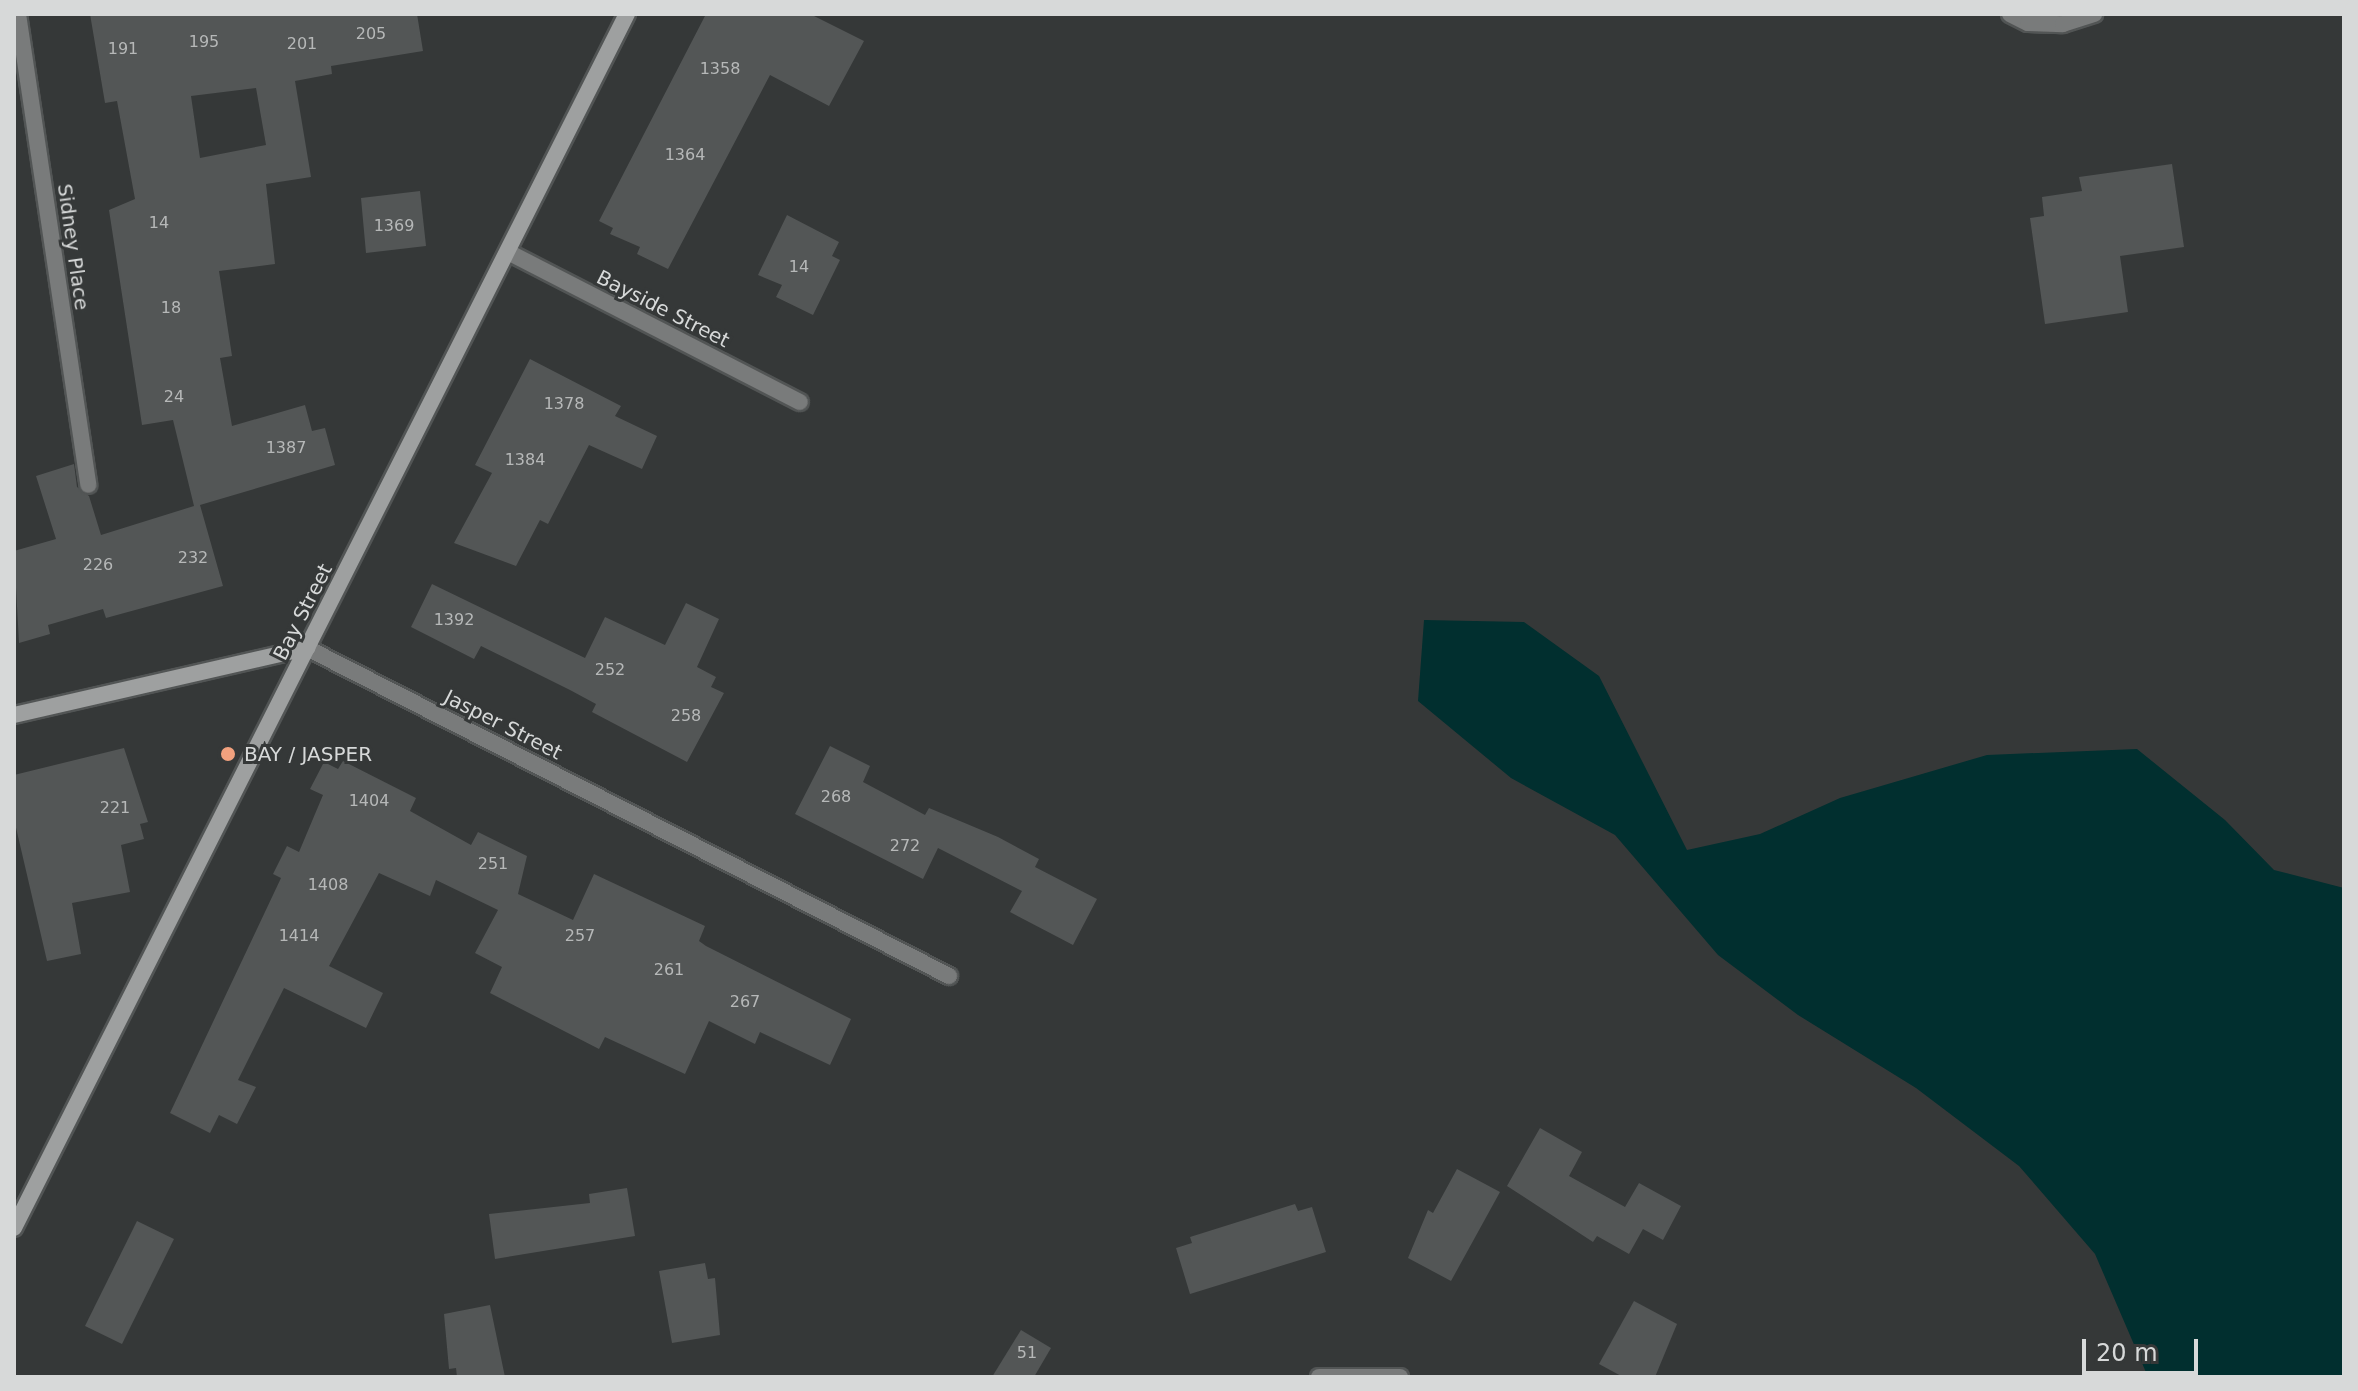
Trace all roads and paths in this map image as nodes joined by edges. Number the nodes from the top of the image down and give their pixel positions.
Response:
1 (18, 14) edge
2 (627, 14) edge
3 (2010, 14) edge
4 (2094, 14) edge
5 (508, 252) junction
6 (800, 402) dead end
7 (88, 485) dead end
8 (307, 648) junction
9 (14, 715) edge
10 (949, 976) dead end
11 (14, 1228) edge
12 (1319, 1377) edge
13 (1400, 1377) edge

1 - 7 street, Sidney Place
2 - 5 main road, Bay Street
3 - 4 street
5 - 6 street, Bayside Street
5 - 8 main road, Bay Street
8 - 9 main road
8 - 10 street, Jasper Street
8 - 11 main road, Bay Street
12 - 13 street

